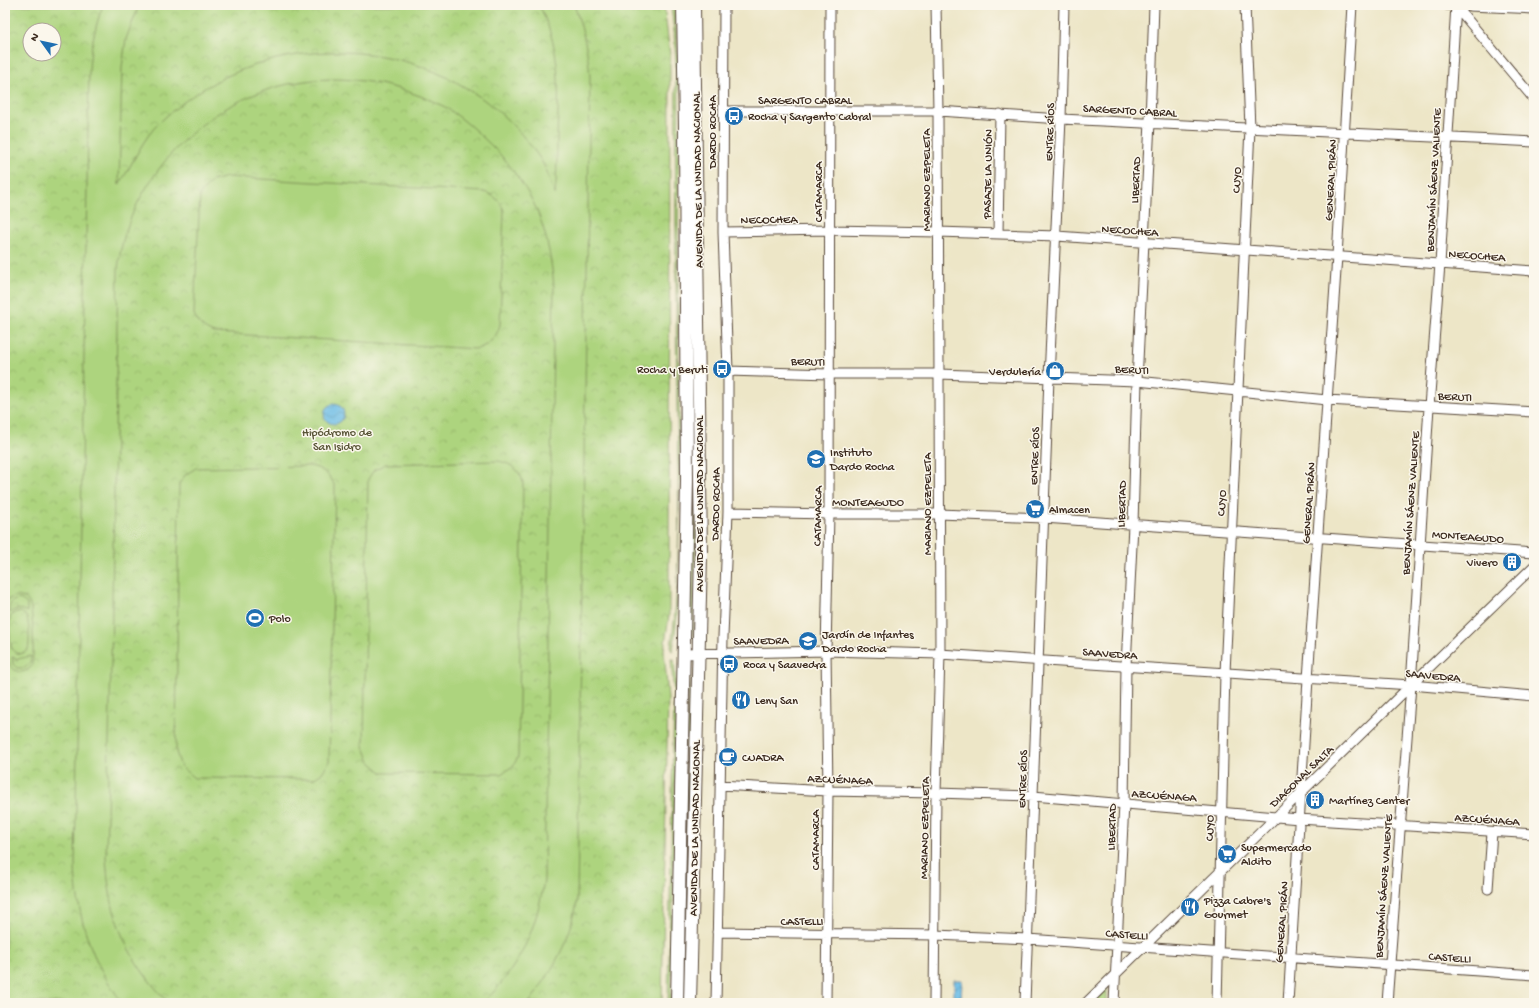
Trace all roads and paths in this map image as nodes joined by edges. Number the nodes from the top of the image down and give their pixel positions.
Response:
1 (683, 5) edge
2 (694, 5) edge
3 (724, 5) edge
4 (830, 5) edge
5 (936, 5) edge
6 (1064, 5) edge
7 (1154, 5) edge
8 (1245, 5) edge
9 (1352, 5) edge
10 (1447, 5) edge
11 (1456, 5) edge
12 (1534, 10) edge
13 (1534, 99) edge
14 (724, 111) junction
15 (938, 111) junction
16 (830, 112) junction
17 (1000, 114) junction
18 (1061, 119) junction
19 (1150, 122) junction
20 (1250, 128) junction
21 (1344, 133) junction
22 (1448, 138) junction
23 (1534, 142) edge
24 (830, 230) junction
25 (723, 232) junction
26 (938, 232) junction
27 (998, 234) junction
28 (1056, 236) junction
29 (1144, 243) junction
30 (1245, 250) junction
31 (1337, 256) junction
32 (1440, 264) junction
33 (1534, 271) edge
34 (728, 371) junction
35 (829, 374) junction
36 (939, 374) junction
37 (1049, 378) junction
38 (1137, 381) junction
39 (1239, 390) junction
40 (1327, 400) junction
41 (1429, 407) junction
42 (1534, 412) edge
43 (728, 512) junction
44 (829, 514) junction
45 (939, 514) junction
46 (1044, 518) junction
47 (1133, 525) junction
48 (1232, 532) junction
49 (1318, 538) junction
50 (1419, 545) junction
51 (1534, 553) edge
52 (1534, 566) edge
53 (826, 651) junction
54 (723, 652) junction
55 (698, 653) junction
56 (684, 654) junction
57 (940, 654) junction
58 (1039, 660) junction
59 (1126, 666) junction
60 (1225, 673) junction
61 (1308, 678) junction
62 (1411, 685) junction
63 (1534, 696) edge
64 (720, 785) junction
65 (828, 791) junction
66 (936, 793) junction
67 (1301, 794) junction
68 (1033, 796) junction
69 (1124, 804) junction
70 (1221, 812) junction
71 (1276, 817) junction
72 (1299, 819) junction
73 (1400, 826) junction
74 (1492, 832) junction
75 (1534, 834) edge
76 (1221, 872) junction
77 (1488, 889) dead end
78 (717, 932) junction
79 (826, 933) junction
80 (935, 935) junction
81 (1028, 939) junction
82 (1117, 946) junction
83 (1143, 948) junction
84 (1219, 953) junction
85 (1291, 958) junction
86 (1390, 965) junction
87 (1115, 975) junction
88 (1534, 975) edge
89 (677, 1003) edge
90 (690, 1003) edge
91 (716, 1003) edge
92 (826, 1003) edge
93 (934, 1003) edge
94 (1025, 1003) edge
95 (1086, 1003) edge
96 (1114, 1003) edge
97 (1217, 1003) edge
98 (1288, 1003) edge
99 (1387, 1003) edge

1 - 56 main road, AVENIDA DE LA UNIDAD NACIONAL
2 - 55 main road, AVENIDA DE LA UNIDAD NACIONAL
3 - 14 street, DARDO ROCHA
4 - 16 street, CATAMARCA
5 - 15 street, MARIANO EZPELETA
6 - 18 street, ENTRE RÍOS
7 - 19 street, LIBERTAD
8 - 20 street, CUYO
9 - 21 street, GENERAL PIRÁN
10 - 11 street
11 - 12 street
11 - 13 street
11 - 22 street, BENJAMÍN SÁENZ VALIENTE
14 - 16 street, SARGENTO CABRAL
14 - 25 street, DARDO ROCHA
15 - 16 street, SARGENTO CABRAL
15 - 17 street, SARGENTO CABRAL
15 - 26 street, MARIANO EZPELETA
16 - 24 street, CATAMARCA
17 - 18 street, SARGENTO CABRAL
17 - 27 street, PASAJE LA UNIÓN
18 - 19 street, SARGENTO CABRAL
18 - 28 street, ENTRE RÍOS
19 - 20 street, SARGENTO CABRAL
19 - 29 street, LIBERTAD
20 - 21 street, SARGENTO CABRAL
20 - 30 street, CUYO
21 - 22 street, SARGENTO CABRAL
21 - 31 street, GENERAL PIRÁN
22 - 23 street, SARGENTO CABRAL
22 - 32 street, BENJAMÍN SÁENZ VALIENTE
24 - 25 street, NECOCHEA
24 - 26 street, NECOCHEA
24 - 35 street, CATAMARCA
25 - 34 street, DARDO ROCHA
26 - 27 street, NECOCHEA
26 - 36 street, MARIANO EZPELETA
27 - 28 street, NECOCHEA
28 - 29 street, NECOCHEA
28 - 37 street, ENTRE RÍOS
29 - 30 street, NECOCHEA
29 - 38 street, LIBERTAD
30 - 31 street, NECOCHEA
30 - 39 street, CUYO
31 - 32 street, NECOCHEA
31 - 40 street, GENERAL PIRÁN
32 - 33 street, NECOCHEA
32 - 41 street, BENJAMÍN SÁENZ VALIENTE
34 - 35 street, BERUTI
34 - 43 street, DARDO ROCHA
35 - 36 street, BERUTI
35 - 44 street, CATAMARCA
36 - 37 street, BERUTI
36 - 45 street, MARIANO EZPELETA
37 - 38 street, BERUTI
37 - 46 street, ENTRE RÍOS
38 - 39 street, BERUTI
38 - 47 street, LIBERTAD
39 - 40 street, BERUTI
39 - 48 street, CUYO
40 - 41 street, BERUTI
40 - 49 street, GENERAL PIRÁN
41 - 42 street, BERUTI
41 - 50 street, BENJAMÍN SÁENZ VALIENTE
43 - 44 street, MONTEAGUDO
43 - 54 street, DARDO ROCHA
44 - 45 street, MONTEAGUDO
44 - 53 street, CATAMARCA
45 - 46 street, MONTEAGUDO
45 - 57 street, MARIANO EZPELETA
46 - 47 street, MONTEAGUDO
46 - 58 street, ENTRE RÍOS
47 - 48 street, MONTEAGUDO
47 - 59 street, LIBERTAD
48 - 49 street, MONTEAGUDO
48 - 60 street, CUYO
49 - 50 street, MONTEAGUDO
49 - 61 street, GENERAL PIRÁN
50 - 51 street, MONTEAGUDO
50 - 62 street, BENJAMÍN SÁENZ VALIENTE
52 - 62 street, DIAGONAL SALTA
53 - 54 street, SAAVEDRA
53 - 57 street, SAAVEDRA
53 - 65 street, CATAMARCA
54 - 55 street, SAAVEDRA
54 - 64 street, DARDO ROCHA
55 - 56 street, SAAVEDRA
55 - 90 main road, AVENIDA DE LA UNIDAD NACIONAL
56 - 89 main road, AVENIDA DE LA UNIDAD NACIONAL
57 - 58 street, SAAVEDRA
57 - 66 street, MARIANO EZPELETA
58 - 59 street, SAAVEDRA
58 - 68 street, ENTRE RÍOS
59 - 60 street, SAAVEDRA
59 - 69 street, LIBERTAD
60 - 61 street, SAAVEDRA
60 - 70 street, CUYO
61 - 62 street, SAAVEDRA
61 - 67 street, GENERAL PIRÁN
62 - 63 street, SAAVEDRA
62 - 67 street, DIAGONAL SALTA
62 - 73 street, BENJAMÍN SÁENZ VALIENTE
64 - 65 street, AZCUÉNAGA
64 - 78 street, DARDO ROCHA
65 - 66 street, AZCUÉNAGA
65 - 79 street, CATAMARCA
66 - 68 street, AZCUÉNAGA
66 - 80 street, MARIANO EZPELETA
67 - 71 street, DIAGONAL SALTA
67 - 72 street, GENERAL PIRÁN
68 - 69 street, AZCUÉNAGA
68 - 81 street, ENTRE RÍOS
69 - 70 street, AZCUÉNAGA
69 - 82 street, LIBERTAD
70 - 71 street, AZCUÉNAGA
70 - 76 street, CUYO
71 - 72 street, AZCUÉNAGA
71 - 76 street, DIAGONAL SALTA
72 - 73 street, AZCUÉNAGA
72 - 85 street, GENERAL PIRÁN
73 - 74 street, AZCUÉNAGA
73 - 86 street, BENJAMÍN SÁENZ VALIENTE
74 - 75 street, AZCUÉNAGA
74 - 77 street
76 - 83 street, DIAGONAL SALTA
76 - 84 street, CUYO
78 - 79 street, CASTELLI
78 - 91 street, DARDO ROCHA
79 - 80 street, CASTELLI
79 - 92 street, CATAMARCA
80 - 81 street, CASTELLI
80 - 93 street, MARIANO EZPELETA
81 - 82 street, CASTELLI
81 - 94 street, ENTRE RÍOS
82 - 83 street, CASTELLI
82 - 87 street, LIBERTAD
83 - 84 street, CASTELLI
83 - 87 street, DIAGONAL SALTA
84 - 85 street, CASTELLI
84 - 97 street, CUYO
85 - 86 street, CASTELLI
85 - 98 street, GENERAL PIRÁN
86 - 88 street, CASTELLI
86 - 99 street, BENJAMÍN SÁENZ VALIENTE
87 - 95 street, DIAGONAL SALTA
87 - 96 street, LIBERTAD

